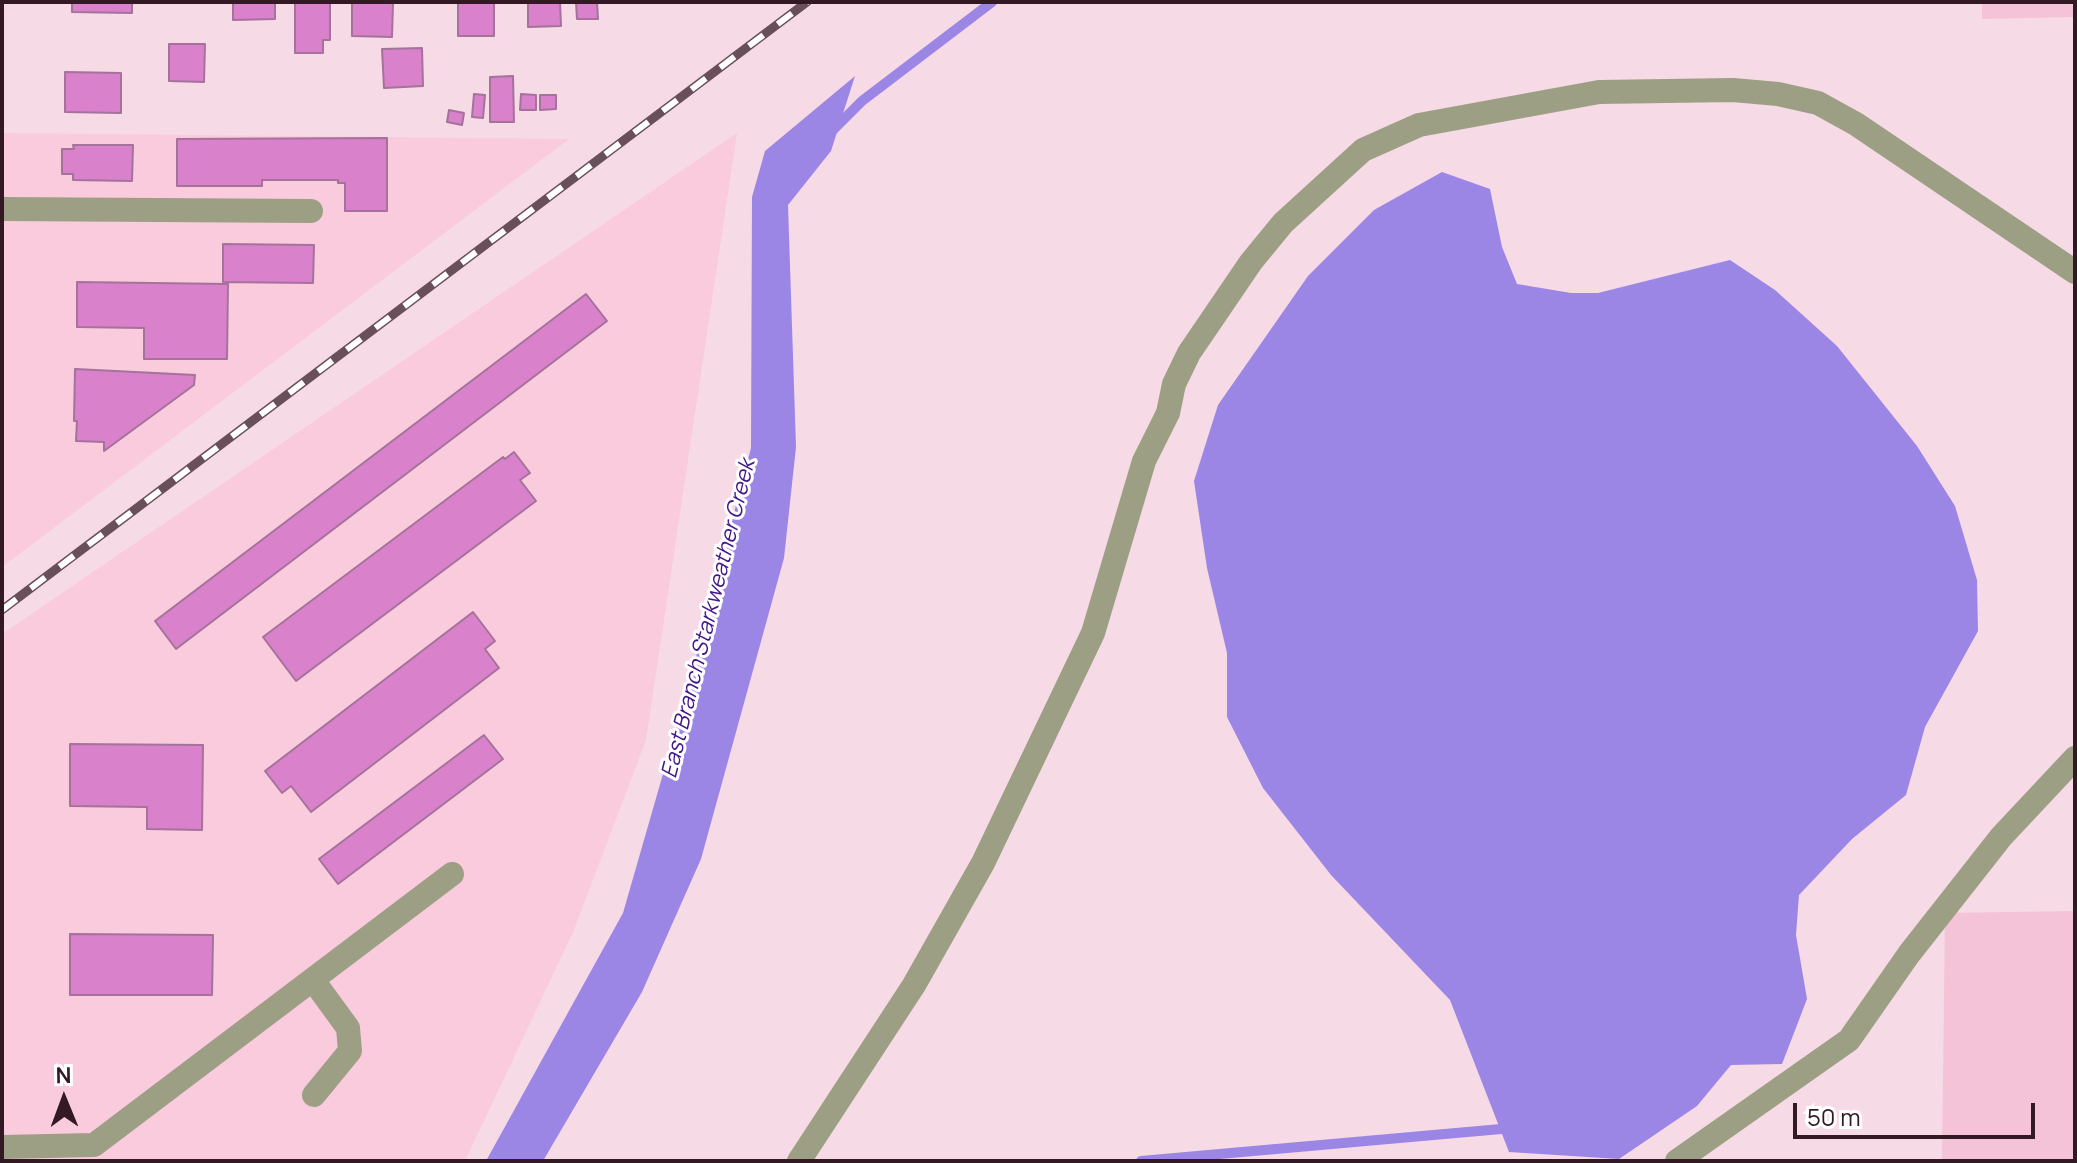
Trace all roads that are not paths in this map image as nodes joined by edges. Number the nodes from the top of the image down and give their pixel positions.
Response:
1 (2, 209) edge
2 (311, 211) dead end
3 (2075, 272) edge
4 (2075, 758) edge
5 (452, 874) dead end
6 (313, 980) junction
7 (314, 1095) dead end
8 (2, 1147) edge
9 (799, 1161) edge
10 (1677, 1161) edge

1 - 2 lane
3 - 9 lane
4 - 10 lane
5 - 6 lane
6 - 7 lane
6 - 8 lane

